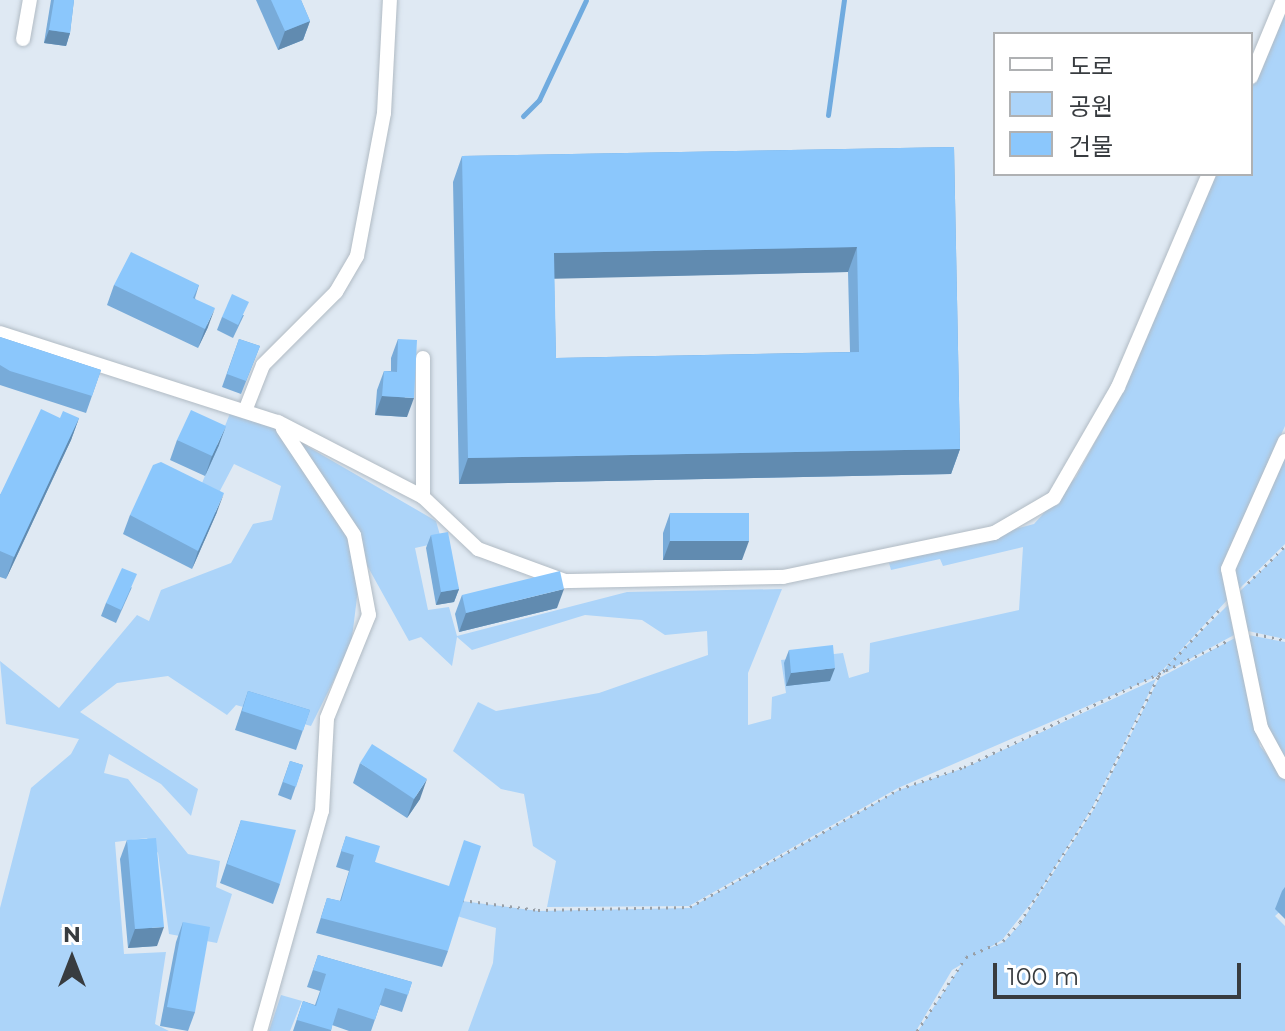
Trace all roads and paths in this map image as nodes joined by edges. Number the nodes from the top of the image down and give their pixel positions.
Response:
1 (30, 0) edge
2 (390, 0) edge
3 (1283, 0) edge
4 (23, 39) dead end
5 (1253, 72) edge
6 (1208, 176) edge
7 (0, 333) edge
8 (423, 358) dead end
9 (245, 411) junction
10 (278, 422) junction
11 (1285, 441) edge
12 (423, 497) junction
13 (1285, 546) edge
14 (1233, 596) junction
15 (1242, 632) junction
16 (1285, 640) edge
17 (1158, 677) junction
18 (1285, 772) edge
19 (462, 900) edge
20 (260, 1031) edge
21 (917, 1031) edge

1 - 4 street
2 - 9 street
3 - 5 street
6 - 12 street
7 - 9 street
8 - 12 street
9 - 10 street
10 - 12 street
10 - 20 street
11 - 14 street
13 - 14 path
14 - 15 street
14 - 17 path
15 - 16 path
15 - 17 path
15 - 18 street
17 - 19 path
17 - 21 path

